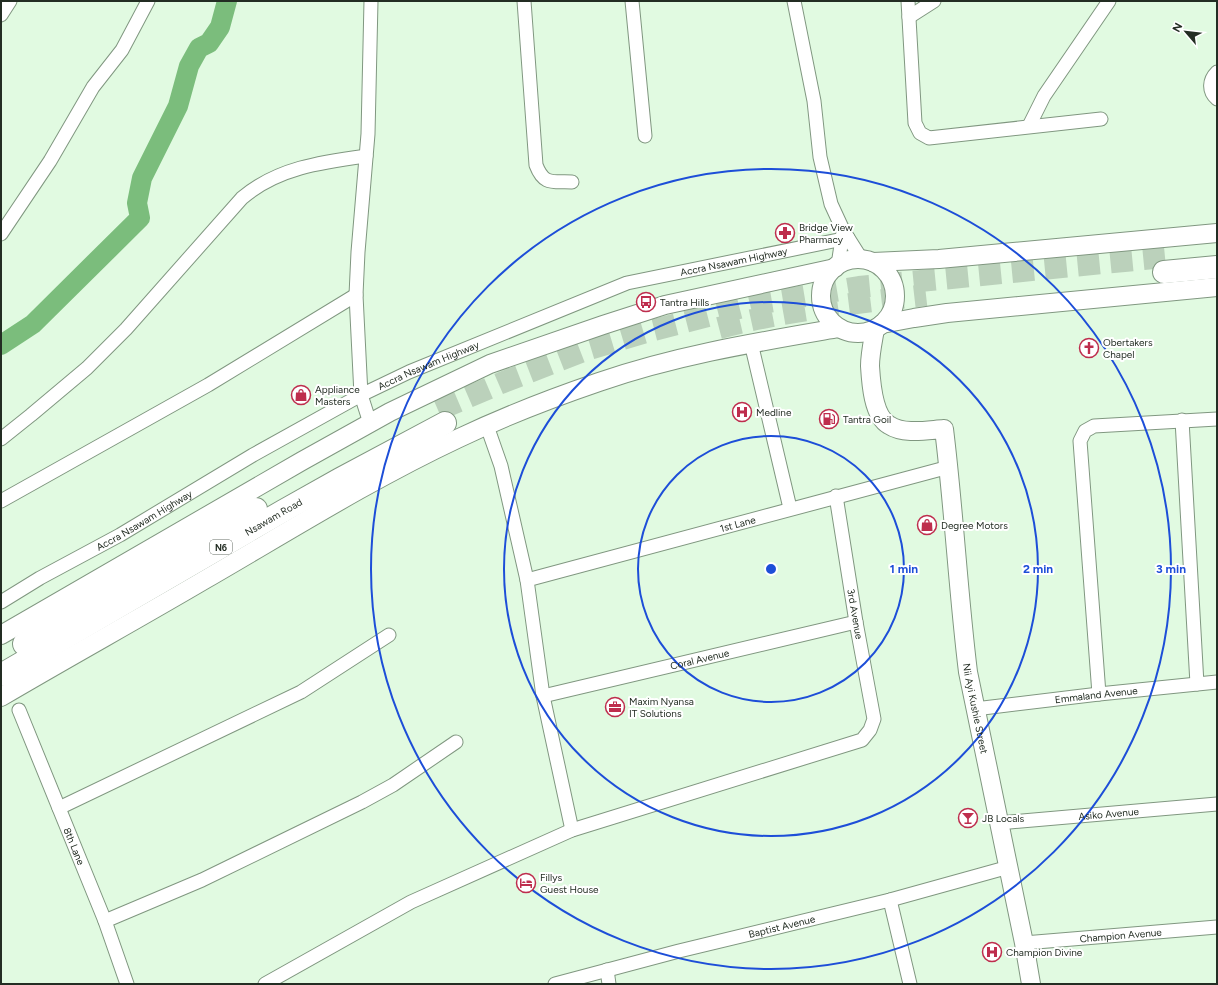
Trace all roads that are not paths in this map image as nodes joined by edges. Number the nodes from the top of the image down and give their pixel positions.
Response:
1 (10, 1) edge
2 (148, 1) edge
3 (371, 1) edge
4 (524, 1) edge
5 (632, 1) edge
6 (794, 1) edge
7 (908, 1) edge
8 (934, 1) edge
9 (1109, 1) edge
10 (1, 15) edge
11 (909, 17) junction
12 (1217, 72) edge
13 (1217, 99) edge
14 (1101, 119) dead end
15 (1029, 126) junction
16 (645, 136) dead end
17 (366, 156) junction
18 (572, 182) dead end
19 (1217, 233) edge
20 (1, 234) edge
21 (844, 236) junction
22 (1217, 252) edge
23 (868, 261) junction
24 (837, 267) junction
25 (1217, 267) edge
26 (1217, 287) edge
27 (356, 295) junction
28 (878, 327) junction
29 (842, 329) junction
30 (751, 343) junction
31 (870, 365) junction
32 (361, 394) junction
33 (1217, 419) edge
34 (1182, 420) junction
35 (370, 423) junction
36 (487, 426) junction
37 (1, 439) edge
38 (949, 466) junction
39 (836, 496) junction
40 (1, 501) edge
41 (790, 508) junction
42 (527, 580) junction
43 (1, 602) edge
44 (856, 622) junction
45 (1, 635) edge
46 (389, 635) dead end
47 (1, 657) edge
48 (1, 675) edge
49 (1217, 682) edge
50 (1197, 684) junction
51 (1099, 694) junction
52 (543, 696) junction
53 (1, 698) edge
54 (975, 709) junction
55 (19, 710) dead end
56 (456, 742) dead end
57 (1217, 804) edge
58 (59, 808) junction
59 (1000, 823) junction
60 (572, 830) junction
61 (1009, 867) junction
62 (890, 900) junction
63 (105, 921) junction
64 (1217, 927) edge
65 (1024, 943) junction
66 (607, 970) junction
67 (272, 982) edge
68 (127, 984) edge
69 (555, 984) edge
70 (609, 984) edge
71 (910, 984) edge
72 (1031, 984) edge

1 - 10 street
2 - 20 street
3 - 17 street
4 - 18 street
5 - 16 street
6 - 21 street
7 - 11 street
8 - 11 street
9 - 15 street
11 - 15 street
12 - 13 street
14 - 15 street
17 - 27 street
17 - 37 street
19 - 23 main road
21 - 23 street
21 - 24 street
21 - 32 street, Accra Nsawam Highway
22 - 25 highway
23 - 24 main road
23 - 28 main road
24 - 29 main road
24 - 35 main road
26 - 28 main road
27 - 32 street
27 - 40 street
28 - 29 main road
28 - 31 main road
29 - 30 main road
29 - 31 main road
30 - 36 main road
30 - 41 street
31 - 38 main road, Nii Ayi Kushie Street
32 - 35 street
32 - 43 street, Accra Nsawam Highway
33 - 34 street
34 - 50 street
34 - 51 street
35 - 45 main road
36 - 42 street
36 - 53 main road
38 - 39 street, 1st Lane
38 - 54 main road, Nii Ayi Kushie Street
39 - 41 street, 1st Lane
39 - 44 street, 3rd Avenue
41 - 42 street, 1st Lane
42 - 52 street
44 - 52 street, Coral Avenue
44 - 60 street, 3rd Avenue
46 - 58 street
47 - 48 highway, Nsawam Road / N6
49 - 50 street, Emmaland Avenue
50 - 51 street, Emmaland Avenue
51 - 54 street, Emmaland Avenue
52 - 60 street
54 - 59 main road, Nii Ayi Kushie Street
55 - 58 street, 8th Lane
56 - 63 street
57 - 59 street, Asiko Avenue
58 - 63 street, 8th Lane
59 - 61 main road, Nii Ayi Kushie Street
60 - 67 street
61 - 62 street, Baptist Avenue
61 - 65 main road, Nii Ayi Kushie Street
62 - 66 street, Baptist Avenue
62 - 71 street
63 - 68 street, 8th Lane
64 - 65 street, Champion Avenue
65 - 72 main road, Nii Ayi Kushie Street
66 - 69 street, Baptist Avenue
66 - 70 street

